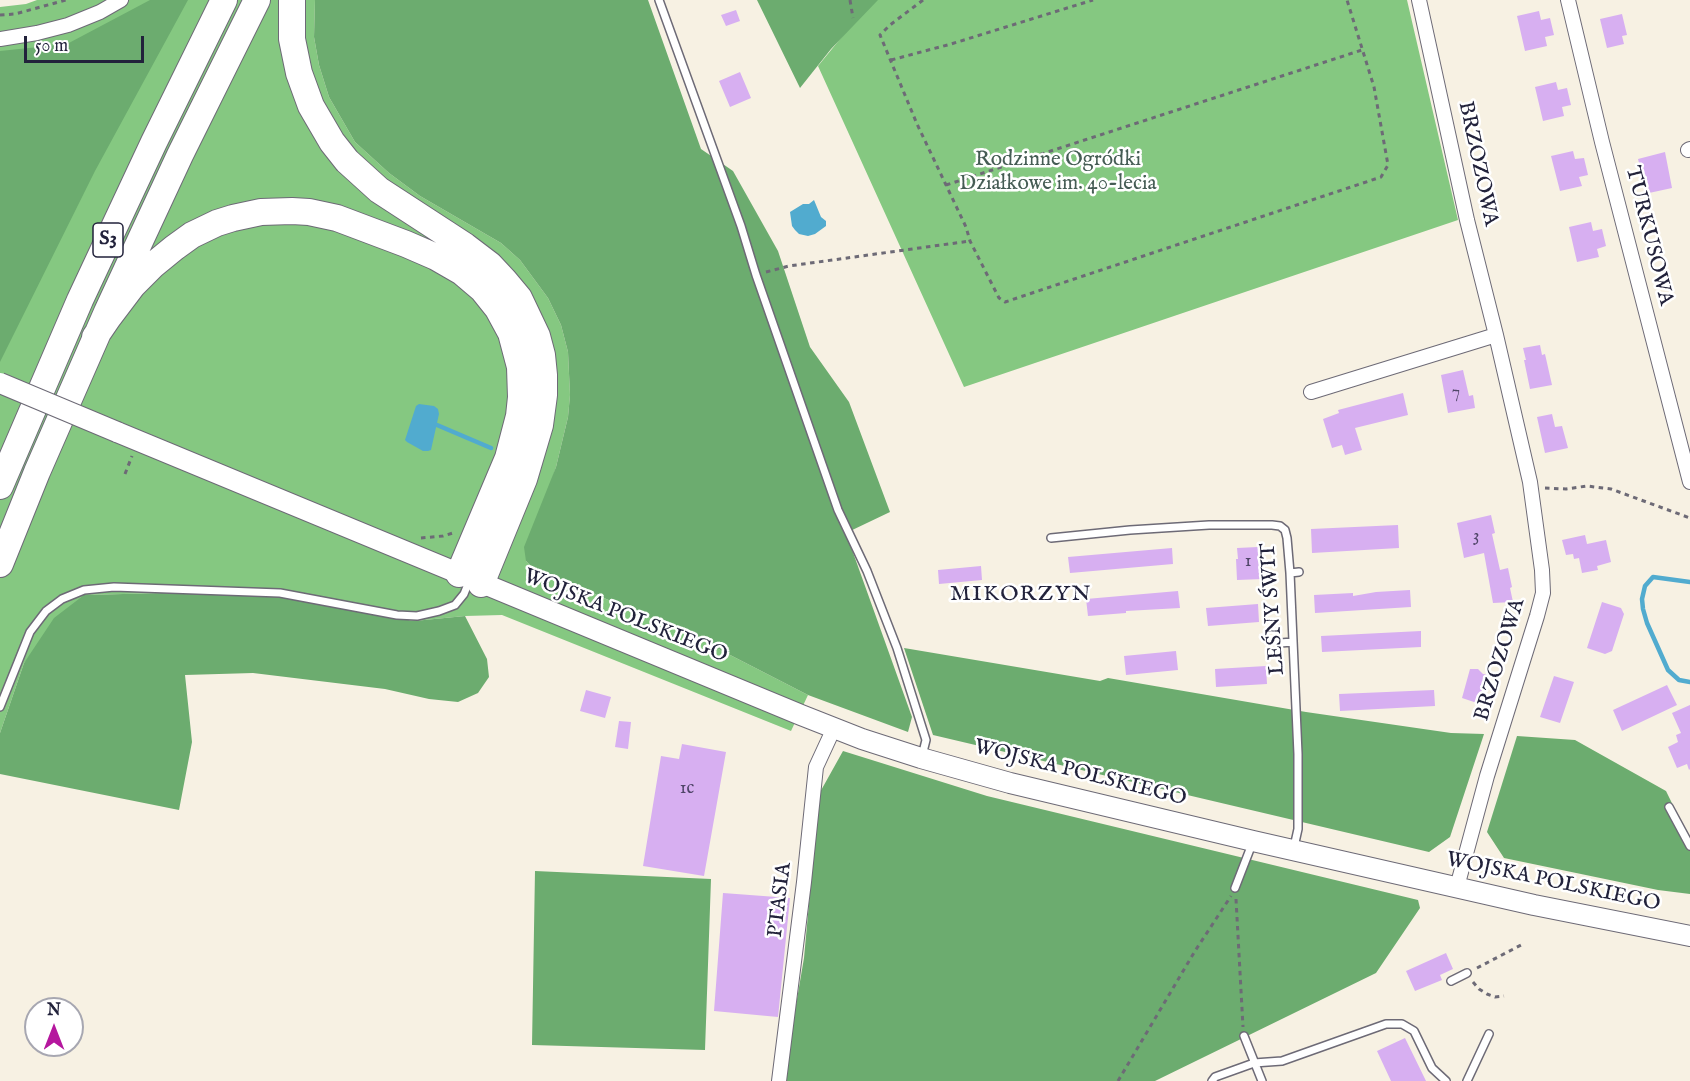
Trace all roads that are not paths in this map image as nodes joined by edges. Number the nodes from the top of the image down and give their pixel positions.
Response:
1 (121, 0) edge
2 (224, 0) edge
3 (257, 0) edge
4 (292, 0) edge
5 (659, 0) edge
6 (1419, 0) edge
7 (1568, 0) edge
8 (0, 39) edge
9 (1496, 335) junction
10 (95, 337) junction
11 (0, 383) edge
12 (1311, 392) dead end
13 (1690, 482) edge
14 (0, 485) edge
15 (1051, 537) dead end
16 (0, 564) edge
17 (1299, 572) dead end
18 (1290, 573) junction
19 (470, 579) junction
20 (1293, 642) junction
21 (1280, 643) dead end
22 (0, 707) edge
23 (834, 728) junction
24 (921, 758) junction
25 (1669, 807) dead end
26 (1253, 841) junction
27 (1690, 846) edge
28 (1293, 850) junction
29 (1235, 888) road end
30 (1457, 888) junction
31 (1690, 936) edge
32 (1467, 973) road end
33 (1451, 981) dead end
34 (1489, 1034) dead end
35 (1244, 1036) road end
36 (1254, 1063) junction
37 (779, 1081) edge
38 (1212, 1081) edge
39 (1262, 1081) edge
40 (1446, 1081) edge
41 (1467, 1081) edge

1 - 8 street
2 - 14 highway, S3
3 - 10 highway, S3
4 - 19 highway
5 - 24 lane
6 - 9 street, BRZOZOWA
7 - 13 street, TURKUSOWA
9 - 12 street
9 - 30 street, BRZOZOWA
10 - 16 highway, S3
10 - 19 highway
11 - 19 street, WOJSKA POLSKIEGO, bridge
15 - 18 lane, LEŚNY ŚWIT
17 - 18 lane
18 - 20 lane, LEŚNY ŚWIT
19 - 22 lane
19 - 23 street, WOJSKA POLSKIEGO
20 - 21 lane
20 - 28 lane, LEŚNY ŚWIT
23 - 24 street, WOJSKA POLSKIEGO
23 - 37 street, PTASIA
24 - 26 street, WOJSKA POLSKIEGO
25 - 27 lane
26 - 28 street, WOJSKA POLSKIEGO
26 - 29 lane
28 - 30 street, WOJSKA POLSKIEGO
30 - 31 street, WOJSKA POLSKIEGO
32 - 33 lane
34 - 41 lane
35 - 36 lane
36 - 38 lane
36 - 39 lane
36 - 40 lane

